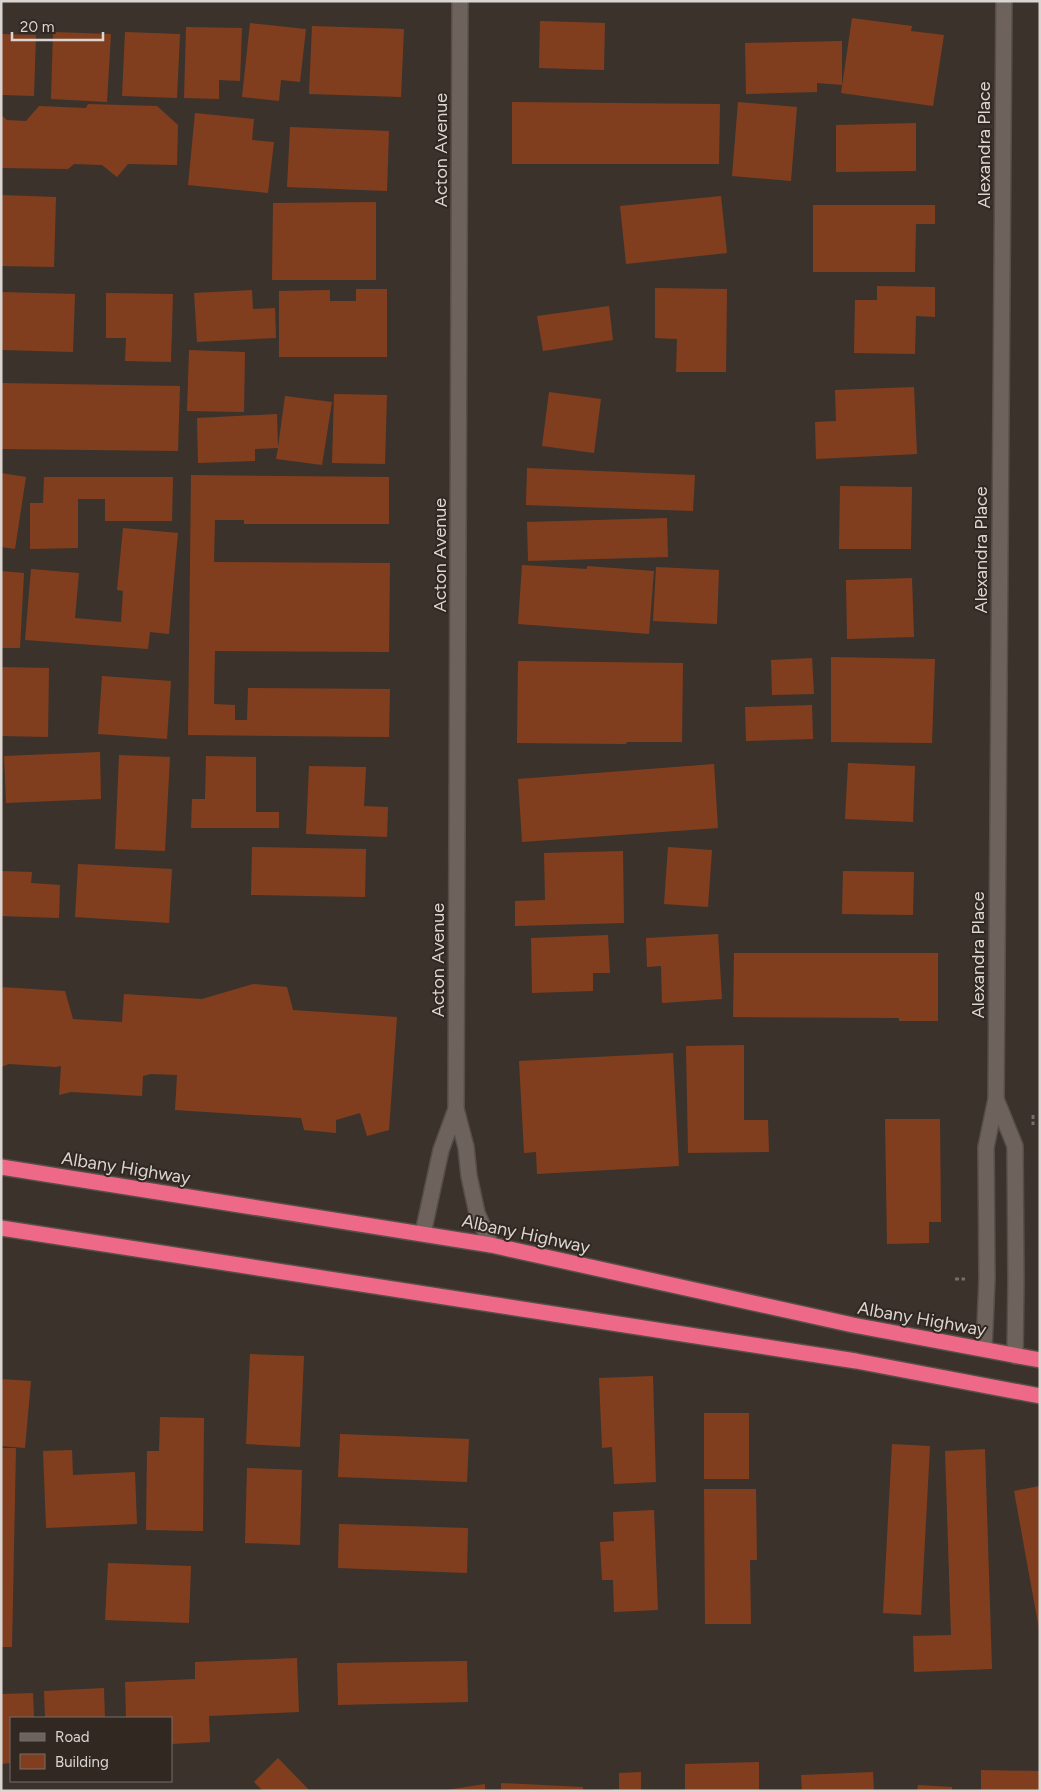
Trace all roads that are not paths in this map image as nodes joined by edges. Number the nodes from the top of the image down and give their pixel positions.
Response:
1 (460, 1) edge
2 (1004, 1) edge
3 (996, 1099) junction
4 (456, 1109) junction
5 (1, 1167) edge
6 (1, 1228) edge
7 (423, 1233) junction
8 (491, 1245) junction
9 (984, 1349) junction
10 (1015, 1356) junction
11 (1040, 1360) edge
12 (1040, 1396) edge

1 - 4 street, Acton Avenue
2 - 3 street, Alexandra Place
3 - 9 street, Alexandra Place
3 - 10 street, Alexandra Place
4 - 7 street, Acton Avenue
4 - 8 street, Acton Avenue
5 - 7 highway, Albany Highway
6 - 12 highway
7 - 8 highway, Albany Highway
8 - 9 highway, Albany Highway
9 - 10 highway, Albany Highway
10 - 11 highway, Albany Highway

